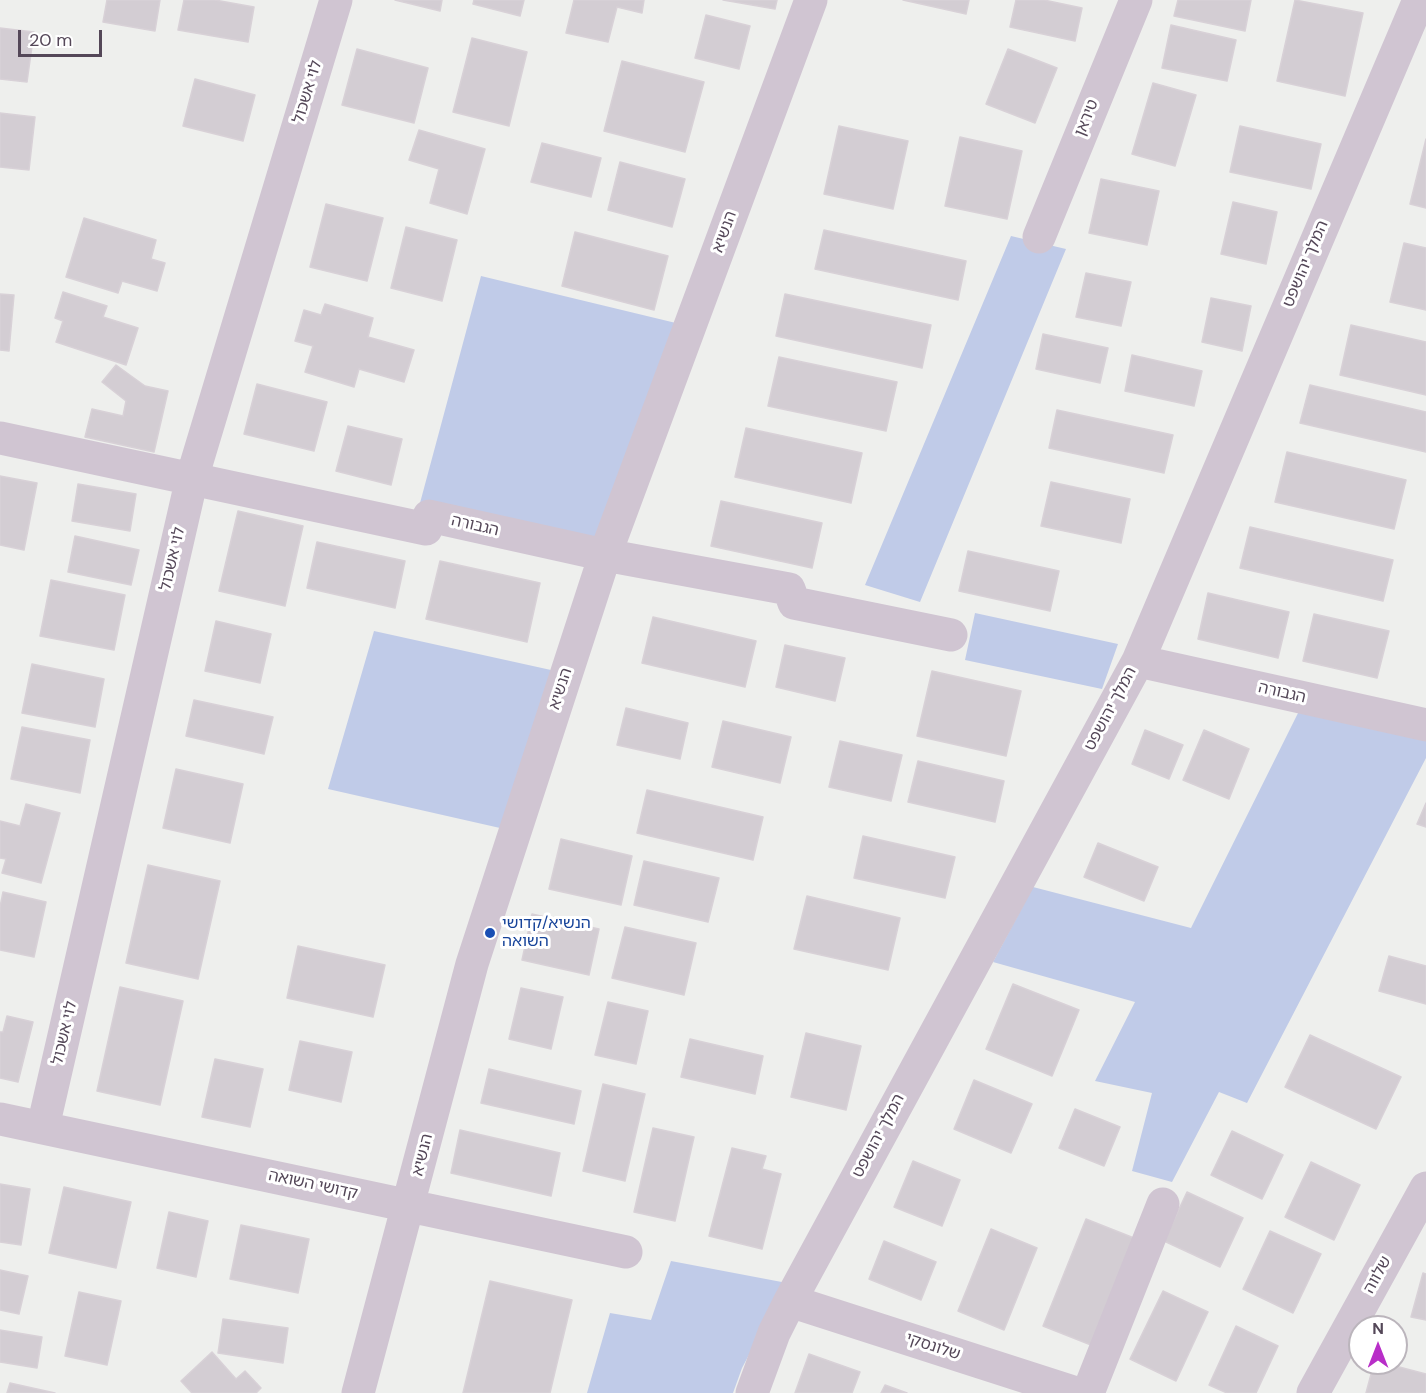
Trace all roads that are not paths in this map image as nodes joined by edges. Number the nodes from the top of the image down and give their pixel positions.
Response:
1 (336, 0) edge
2 (811, 0) edge
3 (1136, 0) edge
4 (1419, 0) edge
5 (1039, 237) dead end
6 (0, 438) edge
7 (192, 478) junction
8 (605, 555) junction
9 (951, 635) dead end
10 (1138, 661) junction
11 (1426, 725) edge
12 (0, 1119) edge
13 (43, 1127) junction
14 (1426, 1188) edge
15 (1163, 1204) dead end
16 (410, 1206) junction
17 (627, 1252) dead end
18 (790, 1301) junction
19 (358, 1393) edge
20 (752, 1393) edge
21 (1076, 1393) edge
22 (1088, 1393) edge
23 (1313, 1393) edge

1 - 7 street, לוי אשכול
2 - 8 street, הנשיא
3 - 5 street, טיראן
4 - 10 street, המלך יהושפט
6 - 7 street, הגבורה
7 - 8 street, הגבורה
7 - 13 street, לוי אשכול
8 - 9 street, הגבורה
8 - 16 street, הנשיא
10 - 11 street, הגבורה
10 - 18 street, המלך יהושפט
12 - 13 street, קדושי השואה
13 - 16 street, קדושי השואה
14 - 23 street, שלווה
15 - 22 street
16 - 17 street, קדושי השואה
16 - 19 street, הנשיא
18 - 20 street, המלך יהושפט
18 - 21 street, שלונסקי

